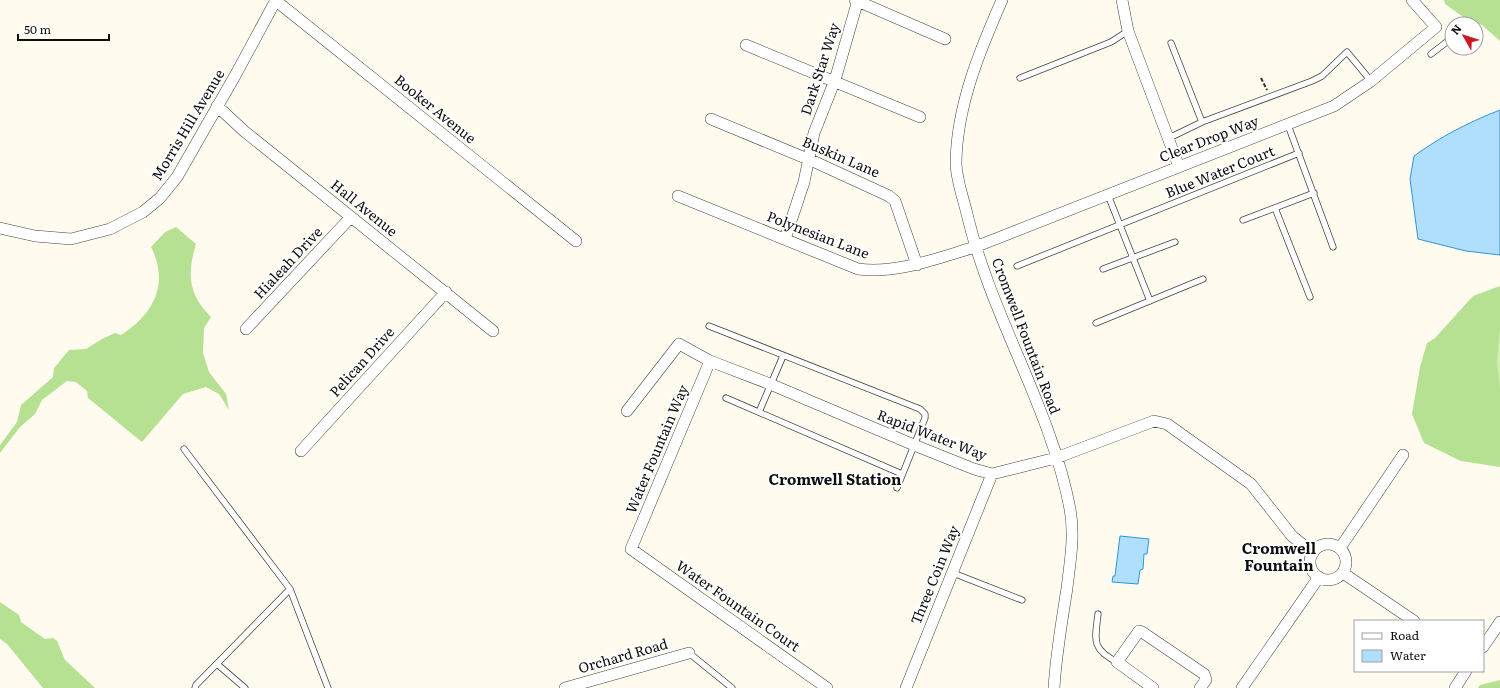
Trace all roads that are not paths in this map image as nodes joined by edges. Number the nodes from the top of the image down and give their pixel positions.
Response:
1 (276, 0) edge
2 (857, 0) edge
3 (1002, 0) edge
4 (1122, 0) edge
5 (1412, 0) edge
6 (1128, 31) junction
7 (945, 39) dead end
8 (1171, 43) dead end
9 (1444, 44) edge
10 (746, 45) dead end
11 (1431, 54) dead end
12 (1020, 78) dead end
13 (835, 80) junction
14 (1371, 81) junction
15 (217, 106) junction
16 (920, 117) dead end
17 (711, 119) dead end
18 (1202, 122) junction
19 (1288, 125) junction
20 (1169, 138) junction
21 (1299, 153) junction
22 (809, 159) junction
23 (1179, 167) junction
24 (1314, 193) junction
25 (1108, 195) junction
26 (678, 196) dead end
27 (1275, 208) junction
28 (351, 217) junction
29 (1243, 220) dead end
30 (1121, 225) junction
31 (1, 232) edge
32 (785, 239) junction
33 (576, 241) dead end
34 (1175, 242) dead end
35 (975, 247) junction
36 (1333, 247) dead end
37 (1133, 258) junction
38 (917, 265) junction
39 (1017, 266) dead end
40 (1103, 269) dead end
41 (1203, 279) dead end
42 (446, 292) junction
43 (1310, 297) dead end
44 (1150, 301) junction
45 (1096, 323) dead end
46 (709, 326) dead end
47 (246, 329) dead end
48 (493, 331) dead end
49 (783, 356) junction
50 (710, 361) junction
51 (770, 384) junction
52 (726, 398) dead end
53 (627, 411) dead end
54 (759, 412) junction
55 (914, 445) junction
56 (184, 449) dead end
57 (301, 451) dead end
58 (1403, 455) dead end
59 (1056, 458) junction
60 (902, 474) junction
61 (992, 474) junction
62 (897, 488) dead end
63 (1340, 548) junction
64 (632, 549) joint
65 (1313, 553) junction
66 (953, 573) junction
67 (1343, 573) junction
68 (1319, 578) junction
69 (290, 589) junction
70 (1022, 600) dead end
71 (1098, 614) dead end
72 (1413, 620) edge
73 (1500, 622) edge
74 (1484, 646) edge
75 (688, 653) joint
76 (1117, 662) junction
77 (217, 664) junction
78 (1465, 672) edge
79 (195, 688) edge
80 (245, 688) edge
81 (328, 688) edge
82 (565, 688) edge
83 (732, 688) edge
84 (827, 688) edge
85 (906, 688) edge
86 (1054, 688) edge
87 (1153, 688) edge
88 (1200, 688) edge
89 (1242, 688) edge
90 (1455, 688) edge

1 - 15 street, Morris Hill Avenue
1 - 33 street, Booker Avenue
2 - 7 street
2 - 13 street, Dark Star Way
3 - 35 street, Cromwell Fountain Road
4 - 6 street
5 - 14 street, Clear Drop Way
6 - 12 lane
6 - 20 street
8 - 18 lane
9 - 11 lane
10 - 13 street
13 - 16 street
13 - 22 street, Dark Star Way
14 - 18 lane
14 - 19 street, Clear Drop Way
15 - 28 street, Hall Avenue
15 - 31 street, Morris Hill Avenue
17 - 22 street, Buskin Lane
18 - 20 lane
19 - 21 lane
19 - 23 street, Clear Drop Way
20 - 23 street
21 - 24 lane
21 - 30 lane, Blue Water Court
22 - 32 street, Dark Star Way
22 - 38 street, Buskin Lane
23 - 25 street, Clear Drop Way
24 - 27 lane
24 - 36 lane
25 - 30 lane
25 - 35 street, Clear Drop Way
26 - 32 street, Polynesian Lane
27 - 29 lane
27 - 43 lane
28 - 42 street, Hall Avenue
28 - 47 street, Hialeah Drive
30 - 37 lane
30 - 39 lane, Blue Water Court
32 - 38 street, Polynesian Lane
34 - 37 lane
35 - 38 street, Polynesian Lane
35 - 59 street, Cromwell Fountain Road
37 - 40 lane
37 - 44 lane
41 - 44 lane
42 - 48 street, Hall Avenue
42 - 57 street, Pelican Drive
44 - 45 lane
46 - 49 lane
49 - 51 lane
49 - 55 lane
50 - 51 street, Rapid Water Way
50 - 53 street, Rapid Water Way
50 - 64 street, Water Fountain Way
51 - 54 lane
51 - 55 street, Rapid Water Way
52 - 54 lane
54 - 60 lane
55 - 60 lane
55 - 61 street, Rapid Water Way
56 - 69 lane
58 - 63 street
59 - 61 street, Rapid Water Way
59 - 65 street, Rapid Water Way
59 - 86 street, Cromwell Fountain Road
60 - 62 lane
61 - 66 street, Three Coin Way
63 - 65 street
63 - 67 street
64 - 84 street, Water Fountain Court
65 - 68 street
66 - 70 lane
66 - 85 street, Three Coin Way
67 - 68 street
67 - 72 street
68 - 89 street
69 - 77 lane
69 - 81 lane
71 - 76 lane
73 - 74 street
75 - 82 street, Orchard Road
75 - 83 lane
76 - 87 street
76 - 88 street
77 - 79 lane
77 - 80 lane
78 - 90 street

